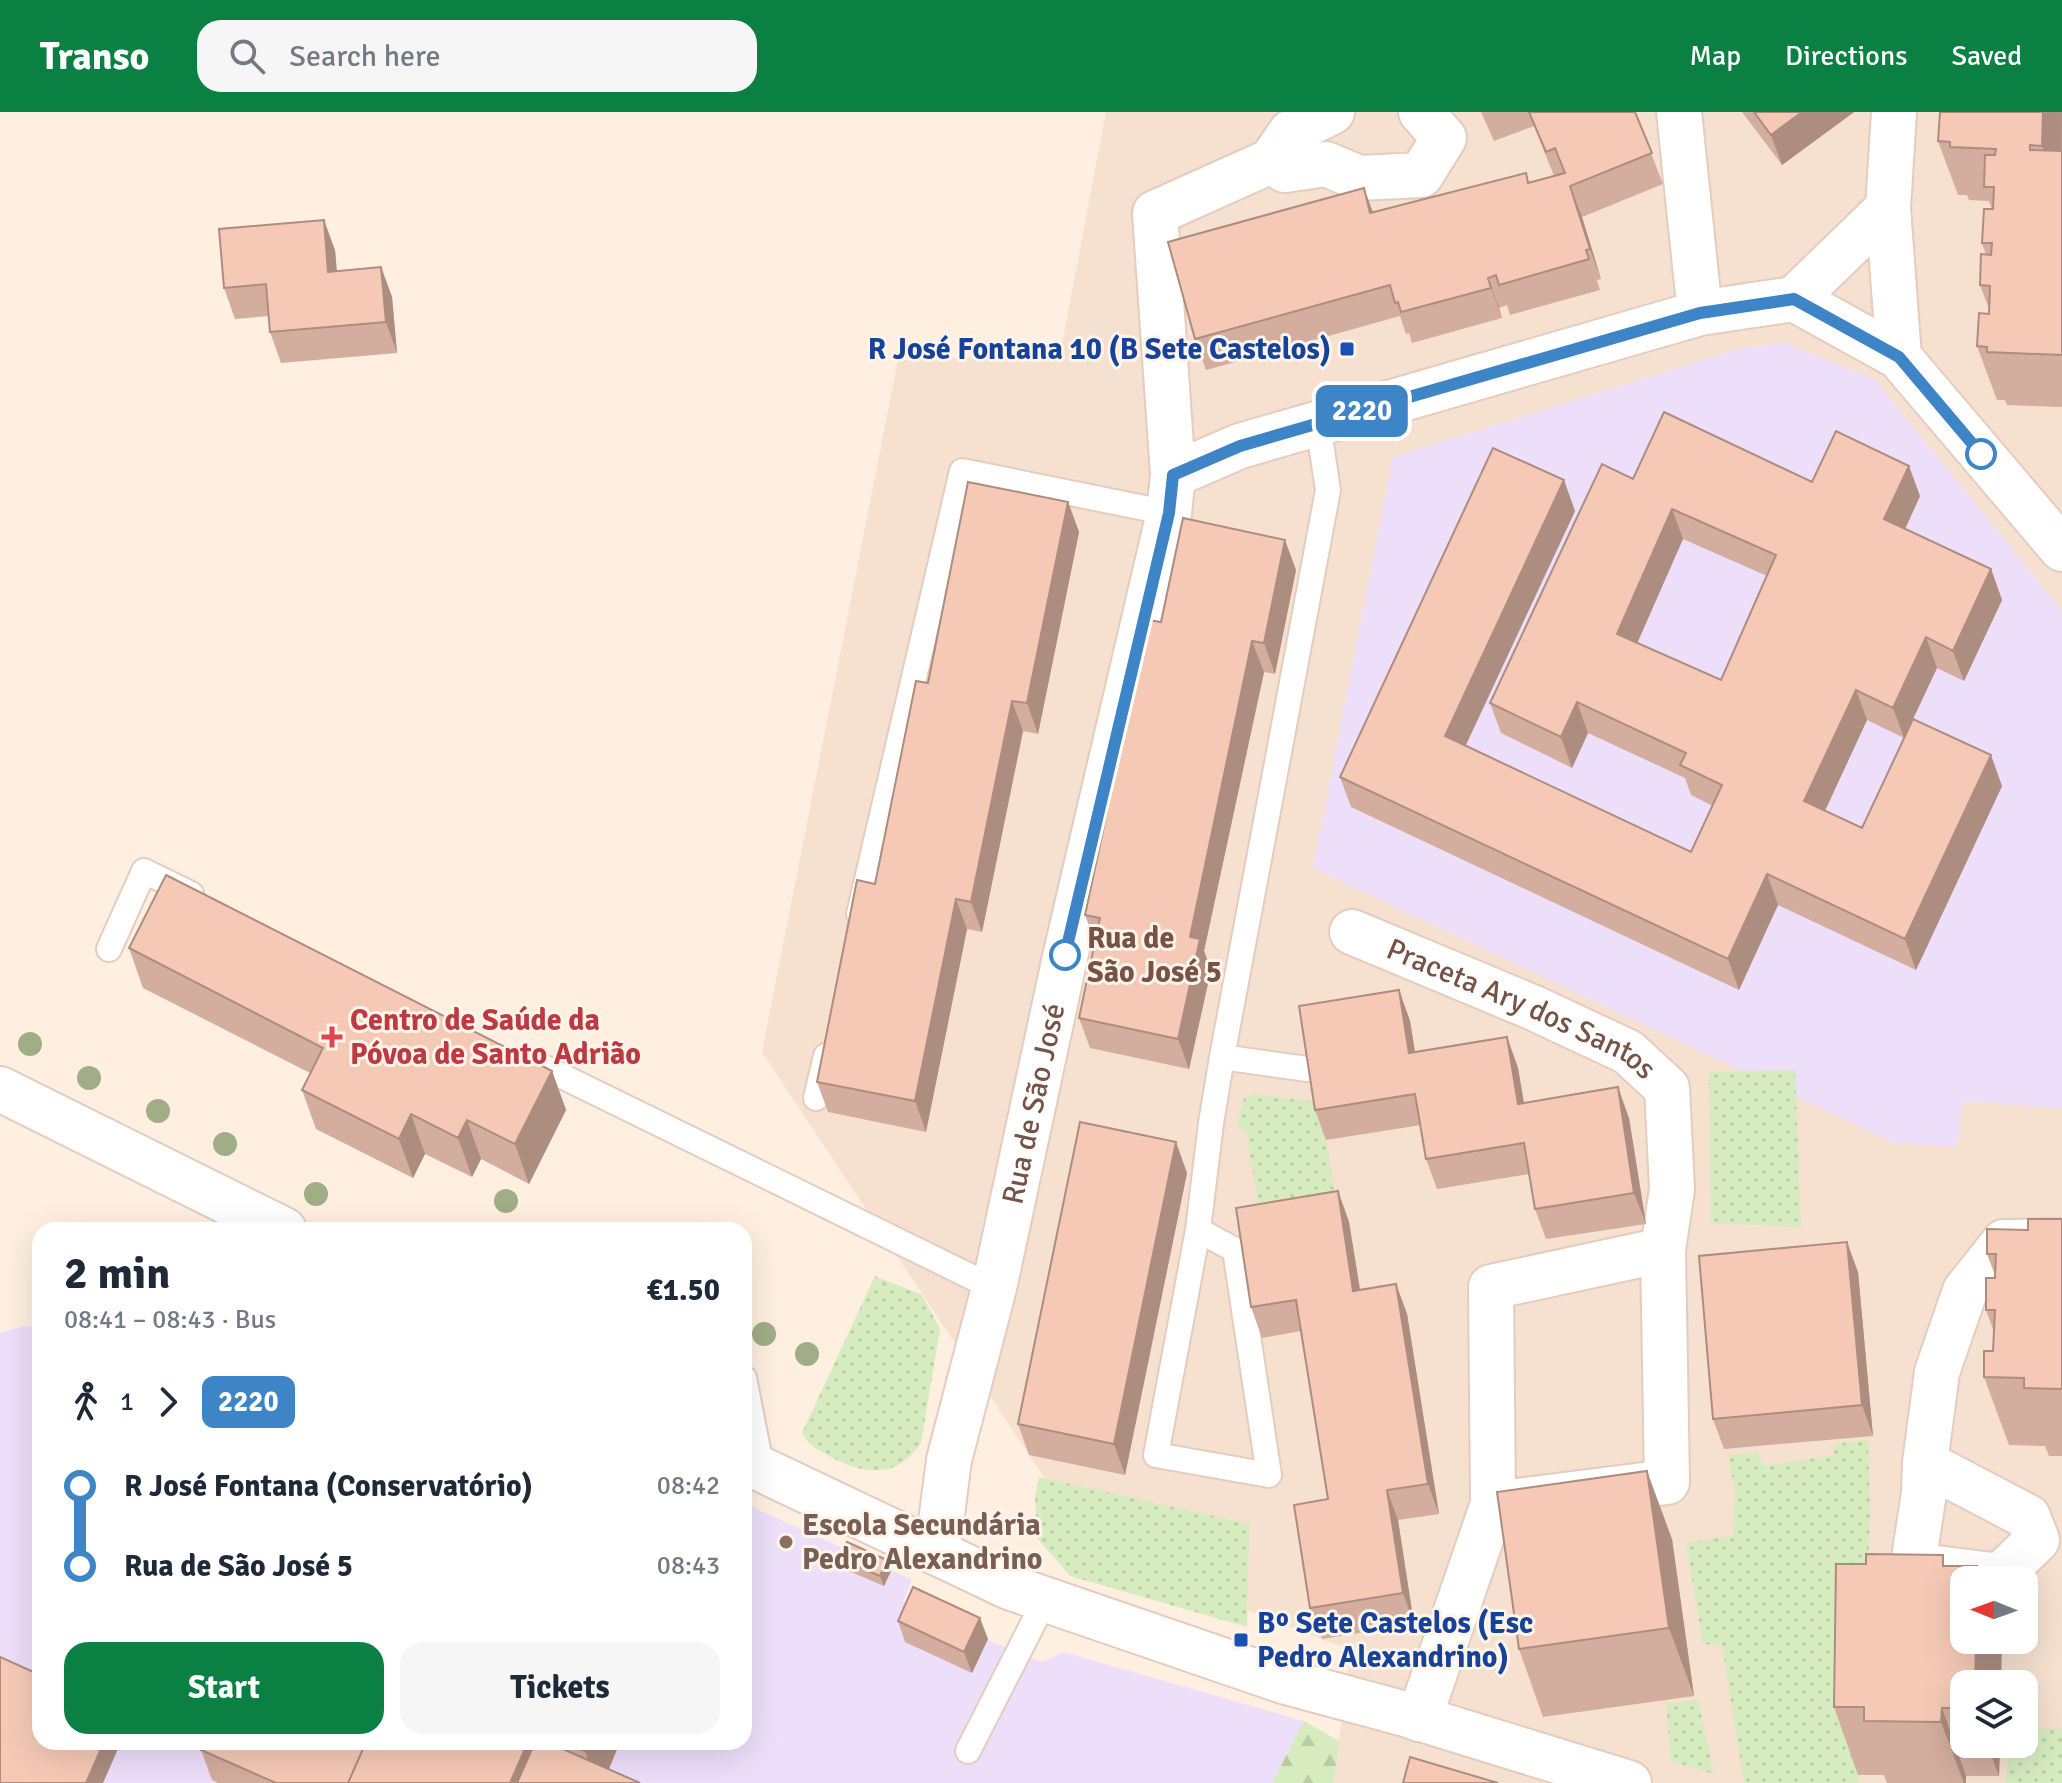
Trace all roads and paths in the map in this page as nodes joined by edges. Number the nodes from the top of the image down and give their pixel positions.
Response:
1 (1332, 112) edge
2 (1421, 112) edge
3 (1679, 112) edge
4 (1894, 112) edge
5 (1271, 161) junction
6 (1888, 208) junction
7 (1794, 299) junction
8 (1700, 313) junction
9 (1899, 357) junction
10 (1318, 424) junction
11 (1171, 494) junction
12 (2062, 549) edge
13 (215, 906) edge
14 (856, 930) edge
15 (1352, 932) dead end
16 (109, 949) dead end
17 (831, 1037) edge
18 (498, 1045) edge
19 (1222, 1057) junction
20 (1307, 1069) edge
21 (0, 1089) edge
22 (816, 1098) edge
23 (268, 1222) edge
24 (1198, 1230) junction
25 (2062, 1241) edge
26 (1663, 1250) junction
27 (994, 1288) junction
28 (1925, 1463) dead end
29 (753, 1466) edge
30 (1493, 1504) junction
31 (937, 1553) junction
32 (1045, 1600) junction
33 (1419, 1719) junction
34 (968, 1751) dead end
35 (1629, 1783) edge

1 - 5 street, Rua de São José
2 - 5 street
3 - 8 street
4 - 6 street
5 - 11 street, Rua de São José
6 - 7 street
6 - 9 street
7 - 8 street
7 - 9 street
8 - 10 street
9 - 12 street
10 - 11 street
10 - 19 lane
11 - 14 lane
11 - 27 street, Rua de São José
13 - 16 lane
15 - 26 street, Praceta Ary dos Santos
17 - 22 lane
18 - 27 lane
19 - 20 lane
19 - 24 lane
21 - 23 street
24 - 24 lane
25 - 28 street
26 - 30 street
26 - 30 street, Praceta Ary dos Santos
27 - 31 street, Rua de São José
29 - 31 street
30 - 33 street
31 - 32 street
32 - 33 street
32 - 34 lane
33 - 35 street

